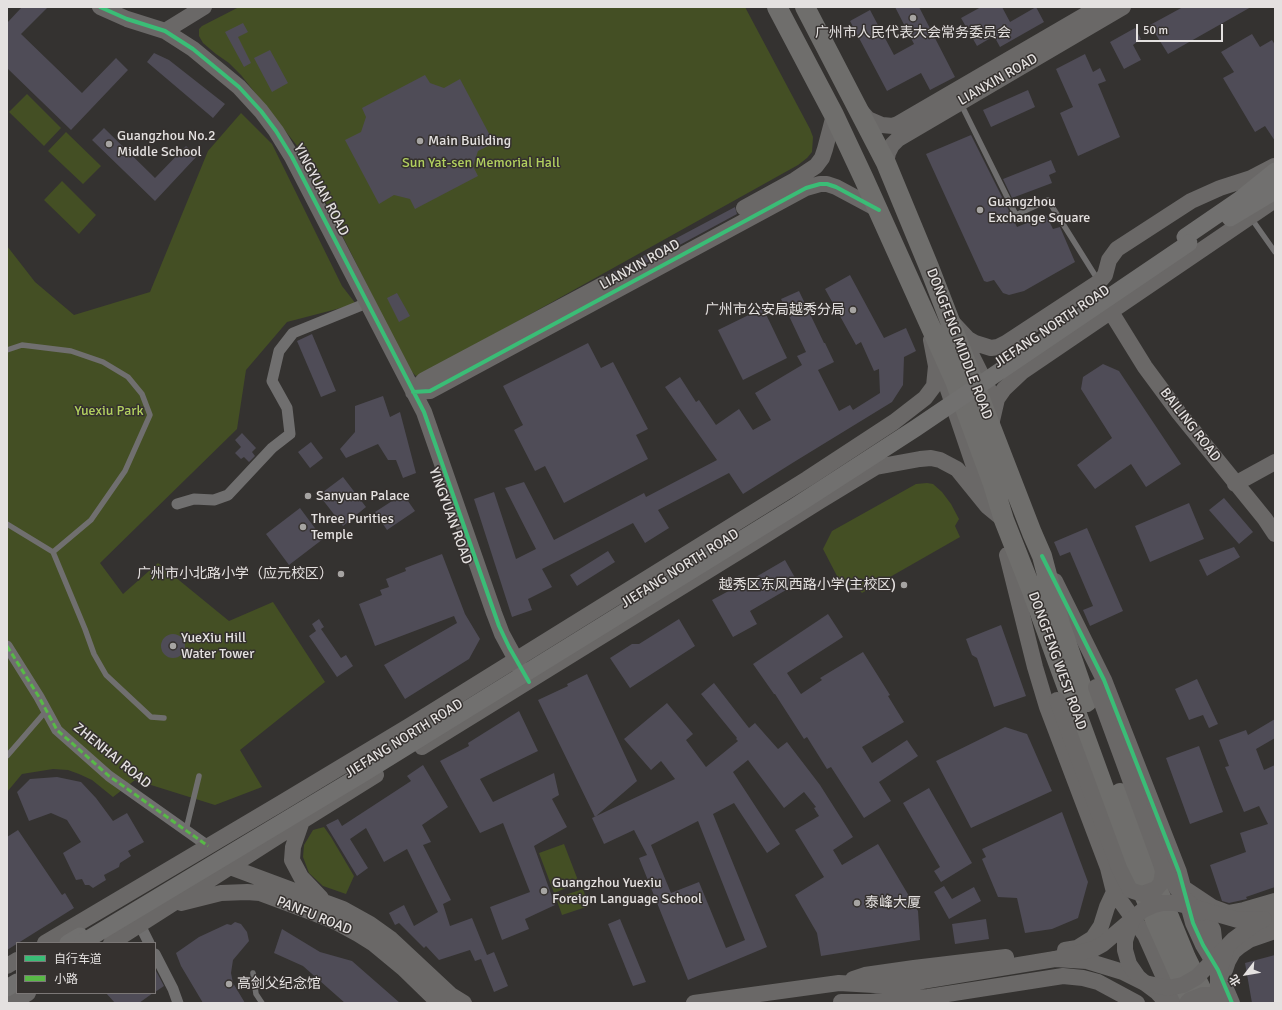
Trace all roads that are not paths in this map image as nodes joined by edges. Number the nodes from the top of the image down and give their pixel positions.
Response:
1 (100, 7) edge
2 (204, 7) edge
3 (777, 7) edge
4 (805, 7) edge
5 (1099, 7) edge
6 (1123, 7) edge
7 (165, 31) junction
8 (960, 102) junction
9 (857, 107) junction
10 (834, 115) junction
11 (886, 163) junction
12 (1275, 165) edge
13 (1275, 171) edge
14 (1275, 191) edge
15 (1275, 200) edge
16 (878, 210) junction
17 (1251, 217) junction
18 (1187, 240) junction
19 (1275, 252) edge
20 (1100, 282) junction
21 (1127, 301) junction
22 (367, 302) junction
23 (1111, 312) junction
24 (926, 316) junction
25 (951, 321) junction
26 (7, 350) edge
27 (413, 392) junction
28 (991, 425) junction
29 (870, 438) junction
30 (1275, 462) edge
31 (876, 467) junction
32 (1236, 484) junction
33 (177, 504) dead end
34 (988, 506) junction
35 (1004, 520) junction
36 (7, 524) edge
37 (1275, 534) edge
38 (53, 552) junction
39 (1007, 555) junction
40 (1042, 556) junction
41 (7, 646) edge
42 (10, 660) edge
43 (511, 663) junction
44 (529, 682) junction
45 (1090, 690) junction
46 (46, 711) junction
47 (164, 718) dead end
48 (7, 756) edge
49 (199, 776) dead end
50 (253, 820) junction
51 (302, 821) junction
52 (186, 830) junction
53 (208, 846) junction
54 (194, 854) junction
55 (236, 867) junction
56 (1164, 870) junction
57 (1182, 887) junction
58 (1114, 892) junction
59 (260, 893) junction
60 (1275, 901) edge
61 (325, 902) junction
62 (170, 906) junction
63 (1197, 910) junction
64 (1136, 917) junction
65 (1228, 917) junction
66 (1270, 918) edge
67 (140, 925) junction
68 (1275, 931) edge
69 (1233, 940) junction
70 (78, 941) edge
71 (47, 942) edge
72 (113, 942) edge
73 (148, 942) edge
74 (156, 956) edge
75 (1055, 959) junction
76 (16, 961) edge
77 (1210, 962) junction
78 (7, 966) edge
79 (253, 973) dead end
80 (16, 975) edge
81 (7, 980) edge
82 (16, 983) edge
83 (839, 983) junction
84 (1145, 983) junction
85 (1224, 984) junction
86 (892, 986) junction
87 (7, 988) edge
88 (26, 994) edge
89 (837, 1002) edge
90 (11, 1003) edge
91 (178, 1003) edge
92 (262, 1003) edge
93 (439, 1003) edge
94 (464, 1003) edge
95 (694, 1003) edge
96 (1137, 1003) edge
97 (1167, 1003) edge
98 (1174, 1003) edge
99 (1187, 1003) edge
100 (1192, 1003) edge
101 (1208, 1003) edge
102 (1220, 1003) edge
103 (1232, 1003) edge

1 - 7 main road, YINGYUAN ROAD
2 - 7 main road
3 - 10 highway, DONGFENG MIDDLE ROAD
4 - 9 highway, DONGFENG MIDDLE ROAD
5 - 9 main road, LIANXIN ROAD
6 - 8 main road, LIANXIN ROAD
7 - 22 main road, YINGYUAN ROAD
8 - 11 main road, LIANXIN ROAD
8 - 20 lane
9 - 11 highway, DONGFENG MIDDLE ROAD
10 - 16 highway, DONGFENG MIDDLE ROAD
10 - 27 main road, LIANXIN ROAD
11 - 25 highway, DONGFENG MIDDLE ROAD
12 - 20 main road
13 - 18 main road, JIEFANG NORTH ROAD
14 - 18 main road, JIEFANG NORTH ROAD
15 - 17 main road
16 - 24 highway, DONGFENG MIDDLE ROAD
16 - 27 main road, LIANXIN ROAD
17 - 19 lane
17 - 21 main road
18 - 70 main road, JIEFANG NORTH ROAD
20 - 21 main road
20 - 25 main road
21 - 23 main road
22 - 27 main road, YINGYUAN ROAD
22 - 33 street
23 - 28 main road
23 - 32 main road, BAILING ROAD
24 - 29 main road, JIEFANG NORTH ROAD
24 - 34 main road
24 - 35 highway, DONGFENG WEST ROAD
25 - 28 highway, DONGFENG MIDDLE ROAD
26 - 38 lane
27 - 43 main road, YINGYUAN ROAD
28 - 40 highway, DONGFENG MIDDLE ROAD
29 - 31 main road
29 - 43 main road, JIEFANG NORTH ROAD
30 - 32 main road
31 - 34 main road, JIEFANG NORTH ROAD
31 - 44 main road, JIEFANG NORTH ROAD
32 - 37 main road, BAILING ROAD
34 - 35 main road, JIEFANG NORTH ROAD
34 - 39 main road
35 - 100 highway, DONGFENG WEST ROAD
36 - 38 lane
38 - 47 lane
39 - 56 main road, bridge
39 - 58 main road
40 - 45 highway, DONGFENG MIDDLE ROAD
40 - 57 main road
41 - 42 street, ZHENHAI ROAD
42 - 46 street, ZHENHAI ROAD
43 - 44 main road, YINGYUAN ROAD
43 - 50 main road, JIEFANG NORTH ROAD
44 - 51 main road, JIEFANG NORTH ROAD
45 - 56 main road, bridge
45 - 101 highway, DONGFENG WEST ROAD
46 - 48 lane
46 - 52 street, ZHENHAI ROAD
49 - 52 lane
50 - 53 main road, JIEFANG NORTH ROAD
50 - 55 main road
51 - 55 main road, JIEFANG NORTH ROAD
51 - 61 main road
52 - 53 street, ZHENHAI ROAD
53 - 54 main road, JIEFANG NORTH ROAD
54 - 55 main road
54 - 71 main road, JIEFANG NORTH ROAD
55 - 59 main road
55 - 61 main road
55 - 62 main road, JIEFANG NORTH ROAD
56 - 63 main road, bridge
56 - 65 main road, bridge
57 - 60 main road
57 - 85 main road
58 - 83 main road
58 - 98 main road
59 - 62 main road
59 - 93 main road, PANFU ROAD
61 - 94 main road
62 - 67 main road, JIEFANG NORTH ROAD
63 - 64 main road, bridge
63 - 65 main road, bridge
63 - 77 main road
64 - 75 main road, bridge
64 - 84 main road, bridge
65 - 66 main road, bridge
66 - 69 main road, bridge
67 - 72 main road, JIEFANG NORTH ROAD
67 - 73 street
68 - 85 main road
69 - 77 main road, bridge
69 - 102 main road, bridge
74 - 91 street
75 - 84 main road, bridge
75 - 86 main road
76 - 78 main road
77 - 84 main road, bridge
77 - 102 main road, bridge
79 - 92 lane
80 - 81 main road
82 - 87 main road
83 - 86 main road
83 - 95 main road
84 - 97 main road
85 - 103 main road
86 - 89 main road
88 - 90 main road
89 - 96 main road
99 - 102 main road, bridge

